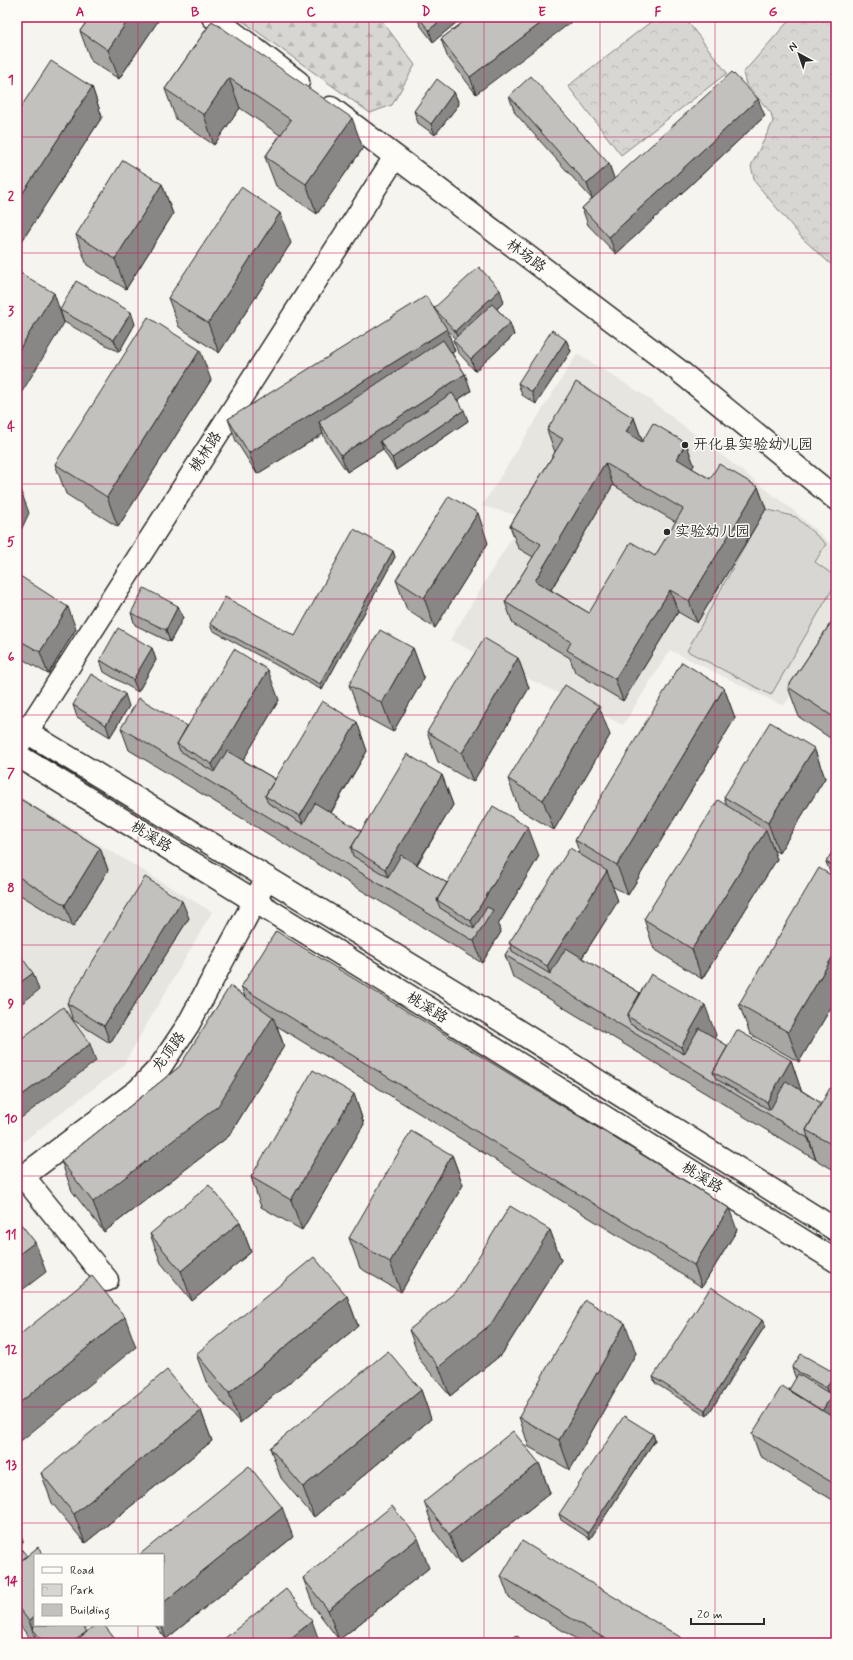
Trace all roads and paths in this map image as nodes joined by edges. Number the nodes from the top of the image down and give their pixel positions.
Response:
1 (213, 17) edge
2 (395, 157) junction
3 (836, 499) edge
4 (20, 735) edge
5 (17, 755) edge
6 (267, 878) junction
7 (255, 901) junction
8 (20, 1178) edge
9 (836, 1230) edge
10 (836, 1261) edge
11 (108, 1280) dead end

1 - 2 street, 林场路
2 - 3 street, 林场路
2 - 4 street, 桃林路
4 - 6 street, 桃溪路
5 - 7 street, 桃溪路
6 - 7 street, 龙顶路
6 - 9 street, 桃溪路
7 - 8 street, 龙顶路
7 - 10 street, 桃溪路
8 - 11 street

